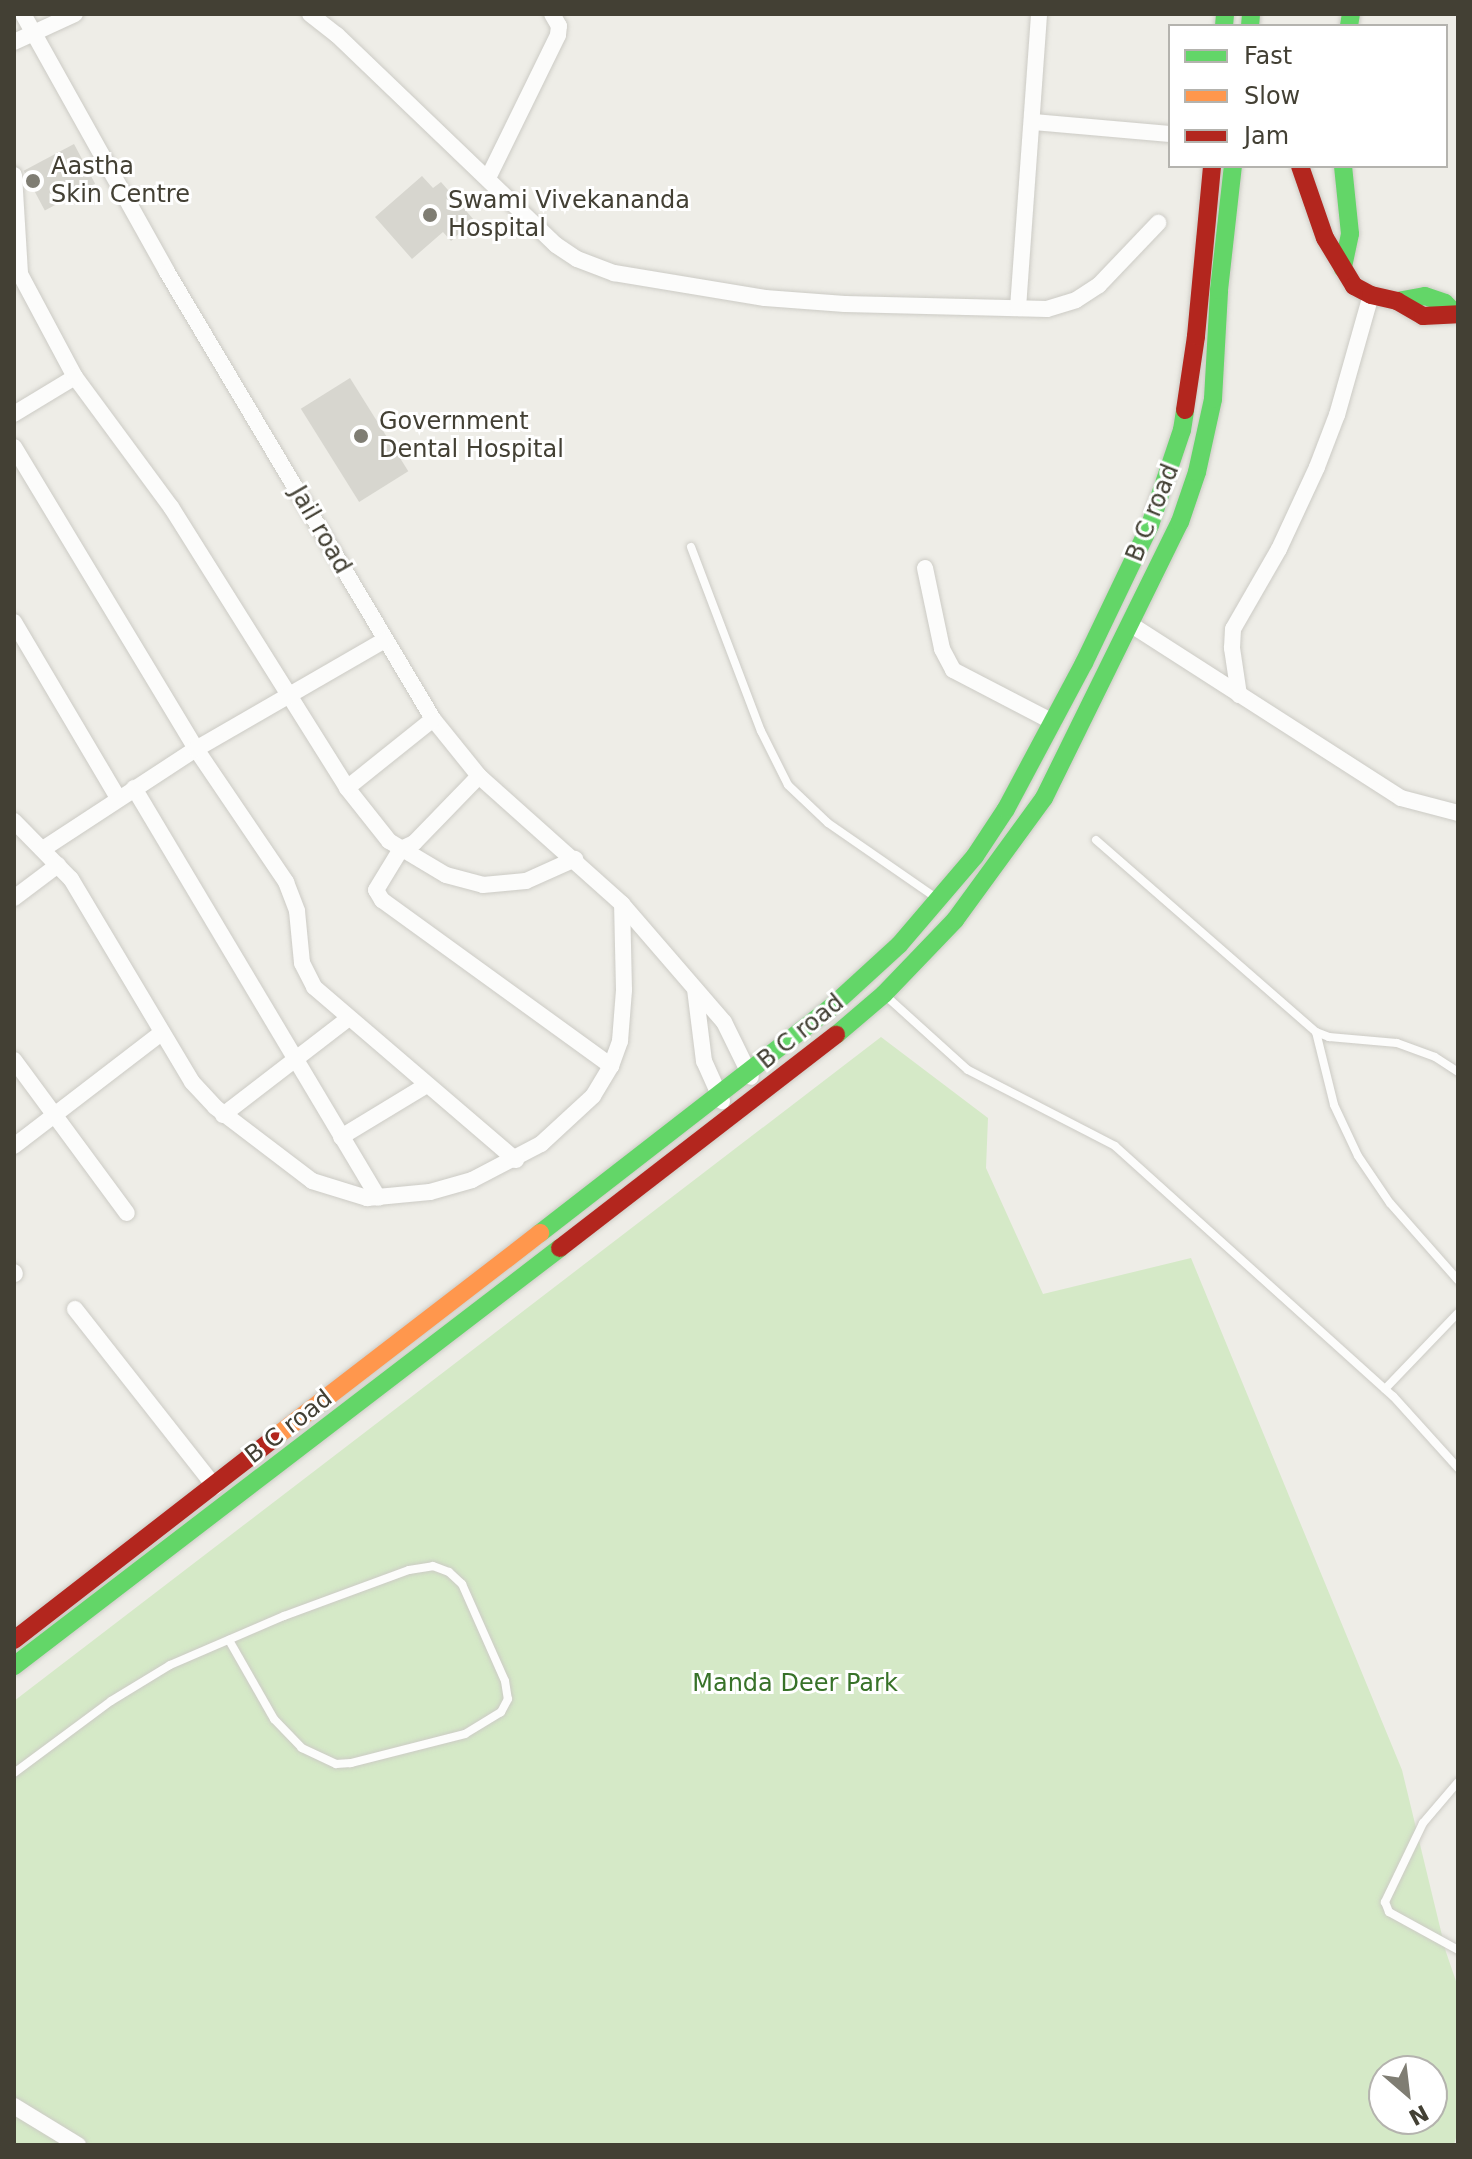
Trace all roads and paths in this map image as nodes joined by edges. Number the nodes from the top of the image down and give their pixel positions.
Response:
1 (23, 14) edge
2 (75, 14) edge
3 (310, 14) edge
4 (552, 14) edge
5 (1039, 14) edge
6 (34, 31) junction
7 (14, 42) edge
8 (1033, 122) junction
9 (1168, 134) edge
10 (1212, 168) edge
11 (1233, 168) edge
12 (1301, 168) edge
13 (1343, 168) edge
14 (14, 175) edge
15 (488, 178) junction
16 (1158, 223) dead end
17 (1343, 268) junction
18 (1371, 295) junction
19 (1018, 308) junction
20 (1456, 313) edge
21 (75, 377) junction
22 (14, 414) edge
23 (14, 447) edge
24 (691, 547) dead end
25 (925, 568) dead end
26 (14, 622) edge
27 (1130, 624) junction
28 (385, 640) junction
29 (286, 694) junction
30 (1239, 695) junction
31 (433, 719) junction
32 (1053, 722) junction
33 (196, 749) junction
34 (479, 776) junction
35 (134, 788) junction
36 (347, 788) junction
37 (118, 798) junction
38 (1458, 813) edge
39 (14, 821) edge
40 (1096, 840) dead end
41 (43, 849) junction
42 (401, 849) junction
43 (575, 859) junction
44 (58, 865) junction
45 (14, 898) edge
46 (939, 900) junction
47 (622, 904) junction
48 (869, 976) junction
49 (695, 987) junction
50 (884, 994) junction
51 (349, 1018) junction
52 (1316, 1032) junction
53 (161, 1033) junction
54 (294, 1059) junction
55 (14, 1060) edge
56 (611, 1066) junction
57 (748, 1071) junction
58 (1458, 1072) edge
59 (427, 1085) junction
60 (717, 1094) junction
61 (761, 1095) junction
62 (54, 1114) junction
63 (223, 1115) junction
64 (733, 1117) junction
65 (341, 1137) junction
66 (14, 1146) edge
67 (516, 1160) junction
68 (378, 1198) junction
69 (127, 1213) dead end
70 (1458, 1280) edge
71 (75, 1309) dead end
72 (1458, 1313) edge
73 (1385, 1389) junction
74 (326, 1400) junction
75 (341, 1418) junction
76 (1458, 1468) edge
77 (215, 1487) junction
78 (14, 1640) edge
79 (229, 1640) junction
80 (14, 1666) edge
81 (14, 1773) edge
82 (1458, 1782) edge
83 (1458, 1950) edge
84 (14, 2106) edge
85 (78, 2145) edge

1 - 6 street, Jail road
2 - 6 street
3 - 15 street
4 - 15 street
5 - 8 street
6 - 7 street
6 - 28 street, Jail road
8 - 9 street
8 - 19 street
10 - 32 main road
11 - 27 main road, B C road
12 - 17 main road
13 - 17 main road
14 - 21 street
15 - 19 street
16 - 19 street
17 - 18 main road
18 - 20 main road
18 - 30 street
21 - 22 street
21 - 29 street
23 - 33 street
24 - 46 lane
25 - 32 street
26 - 37 street
27 - 30 street
27 - 50 main road, B C road
28 - 29 street
28 - 31 street, Jail road
29 - 33 street
29 - 36 street
30 - 38 street
31 - 34 street, Jail road
31 - 36 street
32 - 46 main road
33 - 35 street
33 - 51 street
34 - 42 street
34 - 43 street, Jail road
35 - 37 street
35 - 54 street
36 - 42 street
37 - 41 street
39 - 41 street
40 - 52 lane
41 - 44 street
42 - 43 street
42 - 56 street
43 - 47 street, Jail road
44 - 45 street
44 - 53 street
46 - 48 main road
47 - 49 street, Jail road
47 - 56 street
48 - 50 lane
48 - 57 main road
49 - 57 street, Jail road
49 - 60 street
50 - 61 main road, B C road
50 - 73 lane
51 - 54 street
51 - 59 street
52 - 58 lane
52 - 70 lane
53 - 62 street
53 - 63 street
54 - 63 street
54 - 65 street
55 - 62 street
56 - 67 street
57 - 60 main road
57 - 61 street, Jail road
59 - 65 street
59 - 67 street
60 - 64 street
60 - 74 main road
61 - 64 main road, B C road
62 - 66 street
62 - 69 street
63 - 68 street
64 - 75 main road, B C road
65 - 68 street
67 - 68 street
71 - 77 street
72 - 73 lane
73 - 76 lane
74 - 75 main road
74 - 77 main road
75 - 80 main road, B C road
77 - 78 main road
79 - 79 lane
79 - 81 lane
82 - 83 lane
84 - 85 street

